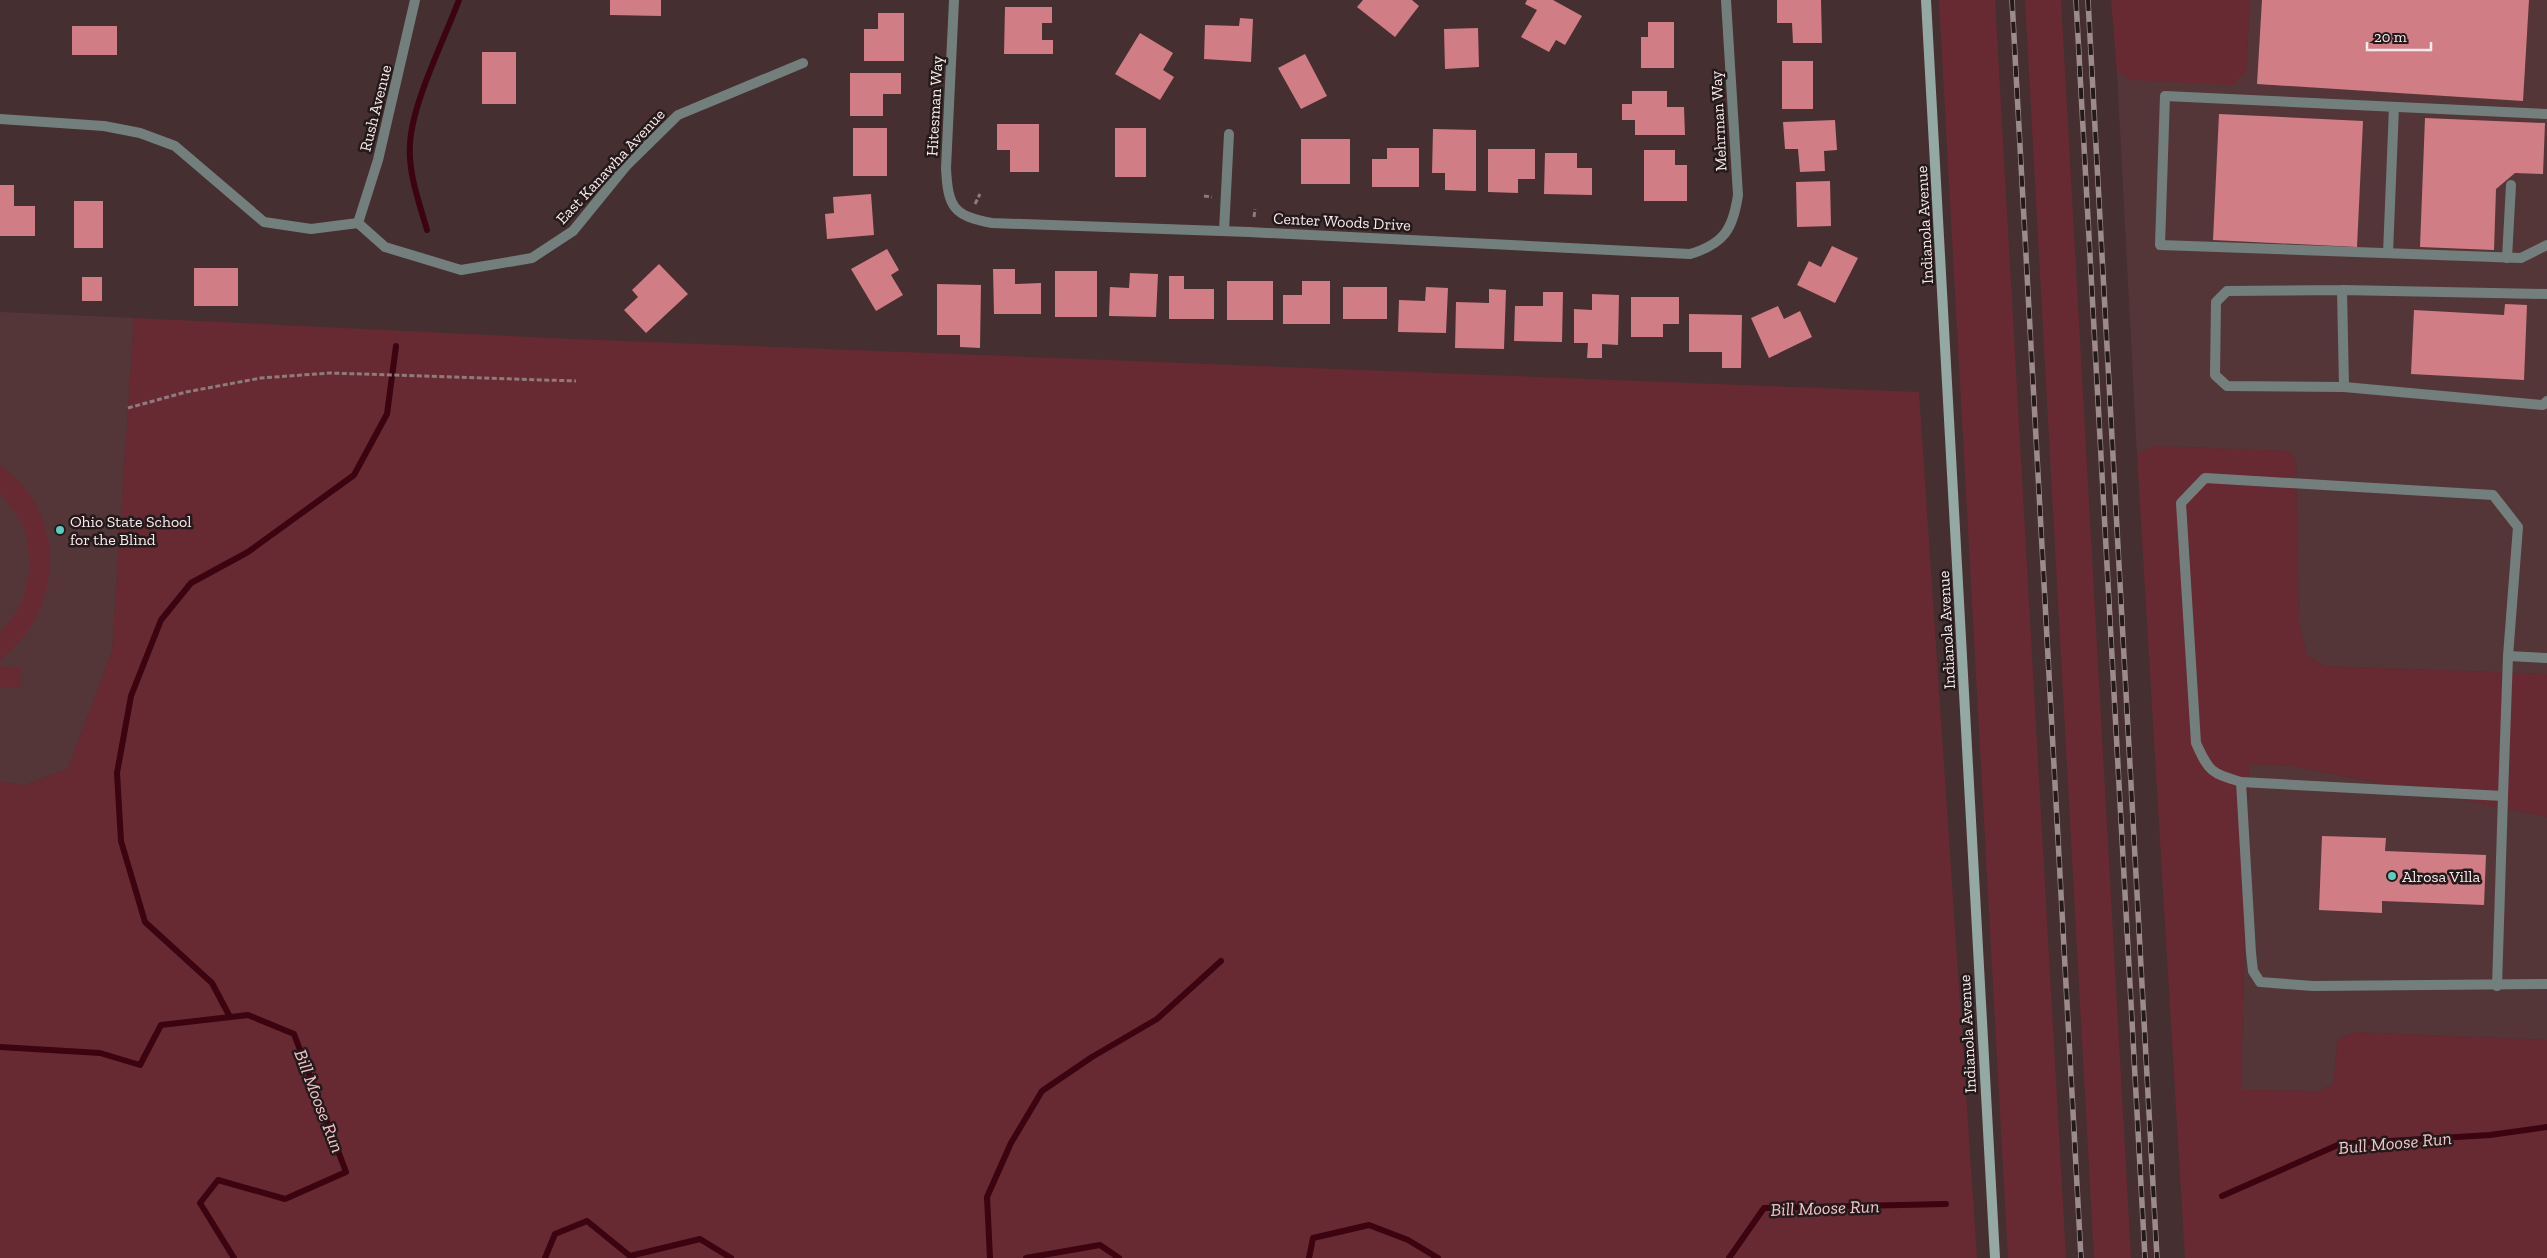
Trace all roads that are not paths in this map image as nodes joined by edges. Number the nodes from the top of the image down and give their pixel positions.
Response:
1 (415, 0) edge
2 (954, 0) edge
3 (1726, 0) edge
4 (1926, 0) edge
5 (803, 63) dead end
6 (2394, 107) junction
7 (2547, 114) edge
8 (0, 119) edge
9 (1229, 134) dead end
10 (2511, 185) dead end
11 (956, 211) joint
12 (358, 223) junction
13 (1224, 231) junction
14 (1724, 237) joint
15 (2547, 245) edge
16 (2388, 253) junction
17 (2507, 258) junction
18 (2342, 290) junction
19 (2547, 294) edge
20 (2344, 387) junction
21 (2547, 402) edge
22 (2508, 656) junction
23 (2547, 658) edge
24 (2241, 782) junction
25 (2504, 796) junction
26 (2546, 985) edge
27 (2497, 986) junction
28 (1995, 1258) edge

1 - 12 street, Rush Avenue
2 - 11 street, Hitesman Way
3 - 14 street, Mehrman Way
4 - 28 main road, Indianola Avenue
5 - 12 street, East Kanawha Avenue
6 - 7 street
6 - 16 street
6 - 16 street
8 - 12 street
9 - 13 street
10 - 17 street
11 - 13 street, Center Woods Drive
13 - 14 street, Center Woods Drive
15 - 17 street
16 - 17 street
18 - 19 street
18 - 20 street
18 - 20 street
20 - 21 street
22 - 23 street
22 - 24 street
22 - 25 street
24 - 25 street
24 - 27 street
25 - 27 street
26 - 27 street

